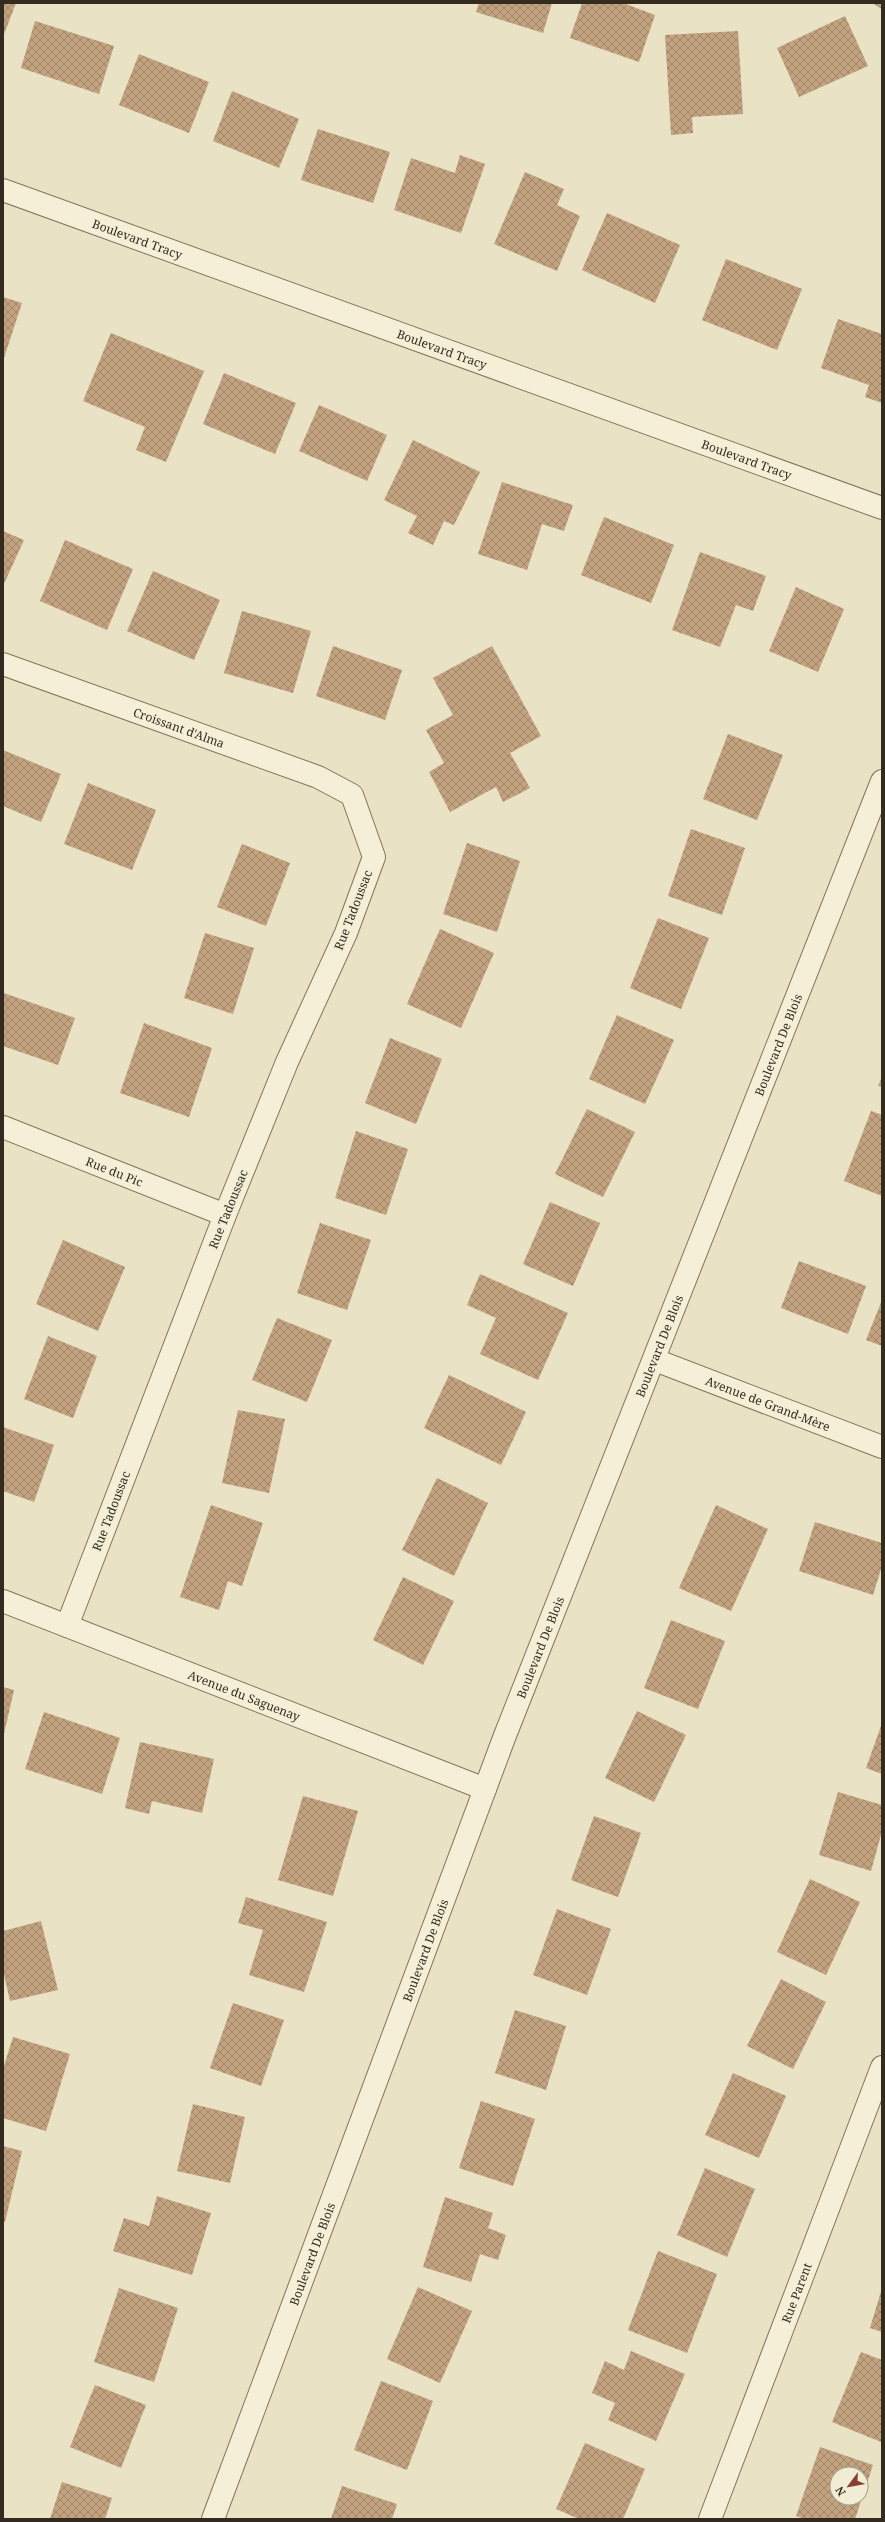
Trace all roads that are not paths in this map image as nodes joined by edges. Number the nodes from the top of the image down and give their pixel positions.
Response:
1 (3, 190) edge
2 (882, 508) edge
3 (3, 664) edge
4 (882, 781) edge
5 (352, 795) joint
6 (3, 1127) edge
7 (226, 1215) junction
8 (655, 1360) junction
9 (882, 1447) edge
10 (3, 1601) edge
11 (67, 1626) junction
12 (485, 1789) junction
13 (882, 2067) edge
14 (213, 2519) edge
15 (710, 2519) edge

1 - 2 street, Boulevard Tracy
3 - 5 street, Croissant d'Alma
4 - 8 street, Boulevard De Blois
5 - 7 street, Rue Tadoussac
6 - 7 street, Rue du Pic
7 - 11 street, Rue Tadoussac
8 - 9 street, Avenue de Grand-Mère
8 - 12 street, Boulevard De Blois
10 - 11 street, Avenue du Saguenay
11 - 12 street, Avenue du Saguenay
12 - 14 street, Boulevard De Blois
13 - 15 street, Rue Parent

